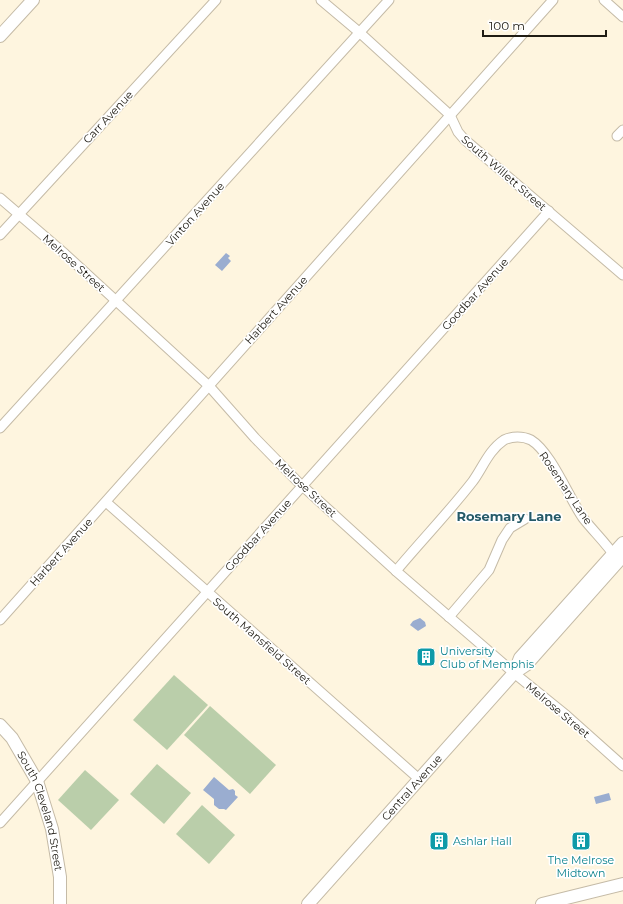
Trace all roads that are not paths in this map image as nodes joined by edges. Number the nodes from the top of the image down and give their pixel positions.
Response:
1 (33, 0) edge
2 (216, 0) edge
3 (321, 0) edge
4 (389, 0) edge
5 (553, 0) edge
6 (604, 0) edge
7 (623, 17) edge
8 (359, 32) junction
9 (0, 36) edge
10 (450, 115) junction
11 (0, 198) edge
12 (549, 212) junction
13 (18, 214) junction
14 (0, 234) edge
15 (623, 275) edge
16 (116, 301) junction
17 (209, 386) junction
18 (0, 428) edge
19 (302, 486) junction
20 (106, 502) junction
21 (525, 519) dead end
22 (623, 543) edge
23 (618, 557) edge
24 (396, 571) junction
25 (206, 592) junction
26 (449, 617) junction
27 (0, 620) edge
28 (514, 673) junction
29 (0, 725) edge
30 (623, 766) edge
31 (419, 779) junction
32 (37, 781) junction
33 (0, 824) edge
34 (623, 884) edge
35 (307, 903) edge
36 (60, 904) edge
37 (542, 904) edge

1 - 9 main road
2 - 13 street, Carr Avenue
3 - 8 street, South Willett Street
4 - 8 street, Vinton Avenue
5 - 10 street, Harbert Avenue
6 - 7 street
8 - 10 street, South Willett Street
8 - 16 street, Vinton Avenue
10 - 12 street, South Willett Street
10 - 17 street, Harbert Avenue
11 - 13 street, Melrose Street
12 - 15 street, South Willett Street
12 - 19 street, Goodbar Avenue
13 - 14 street, Carr Avenue
13 - 16 street, Melrose Street
16 - 17 street, Melrose Street
16 - 18 street, Vinton Avenue
17 - 19 street, Melrose Street
17 - 20 street, Harbert Avenue
19 - 24 street, Melrose Street
19 - 25 street, Goodbar Avenue
20 - 25 street, South Mansfield Street
20 - 27 street, Harbert Avenue
21 - 26 street
22 - 23 main road, Central Avenue
23 - 24 street, Rosemary Lane
23 - 28 main road, Central Avenue
24 - 26 street, Melrose Street
25 - 31 street, South Mansfield Street
25 - 32 street, Goodbar Avenue
26 - 28 street, Melrose Street
28 - 30 street, Melrose Street
28 - 31 main road, Central Avenue
29 - 32 main road, South Cleveland Street
31 - 35 main road, Central Avenue
32 - 33 street, Goodbar Avenue
32 - 36 main road, South Cleveland Street
34 - 37 main road

